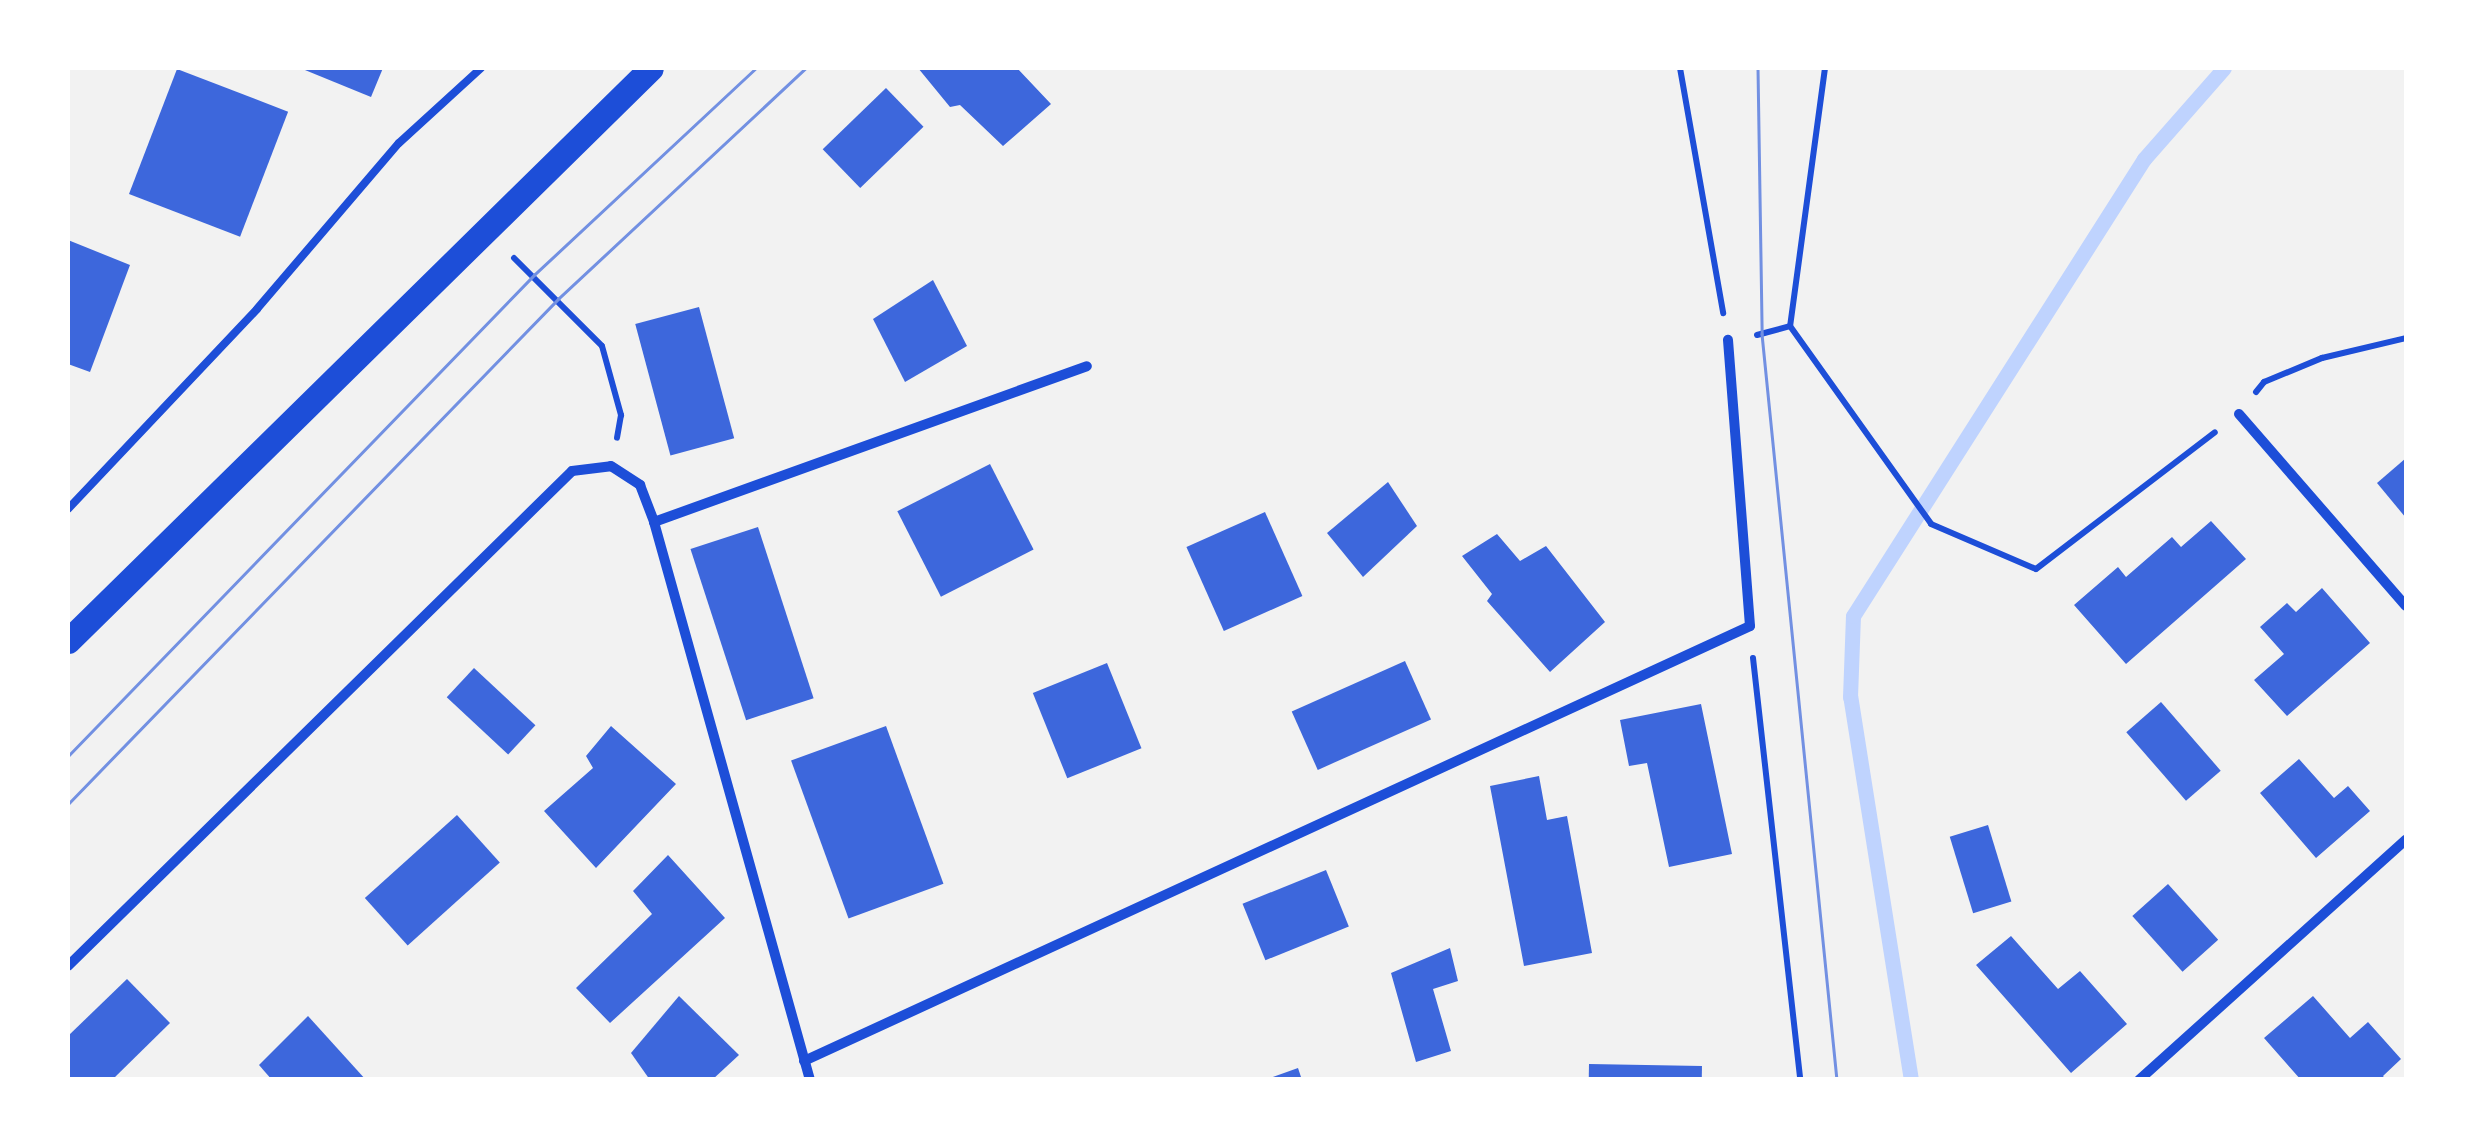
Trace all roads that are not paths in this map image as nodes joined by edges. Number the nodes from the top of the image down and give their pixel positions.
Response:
1 (481, 68) edge
2 (652, 68) edge
3 (1728, 340) road end
4 (1087, 366) dead end
5 (2239, 414) dead end
6 (68, 509) edge
7 (654, 522) junction
8 (2406, 606) edge
9 (68, 641) edge
10 (2406, 840) edge
11 (68, 966) edge
12 (804, 1061) junction
13 (810, 1080) edge
14 (2140, 1080) edge

1 - 6 lane
2 - 9 main road
3 - 12 street
4 - 7 street
5 - 8 street
7 - 11 street
7 - 12 street
10 - 14 street
12 - 13 street

